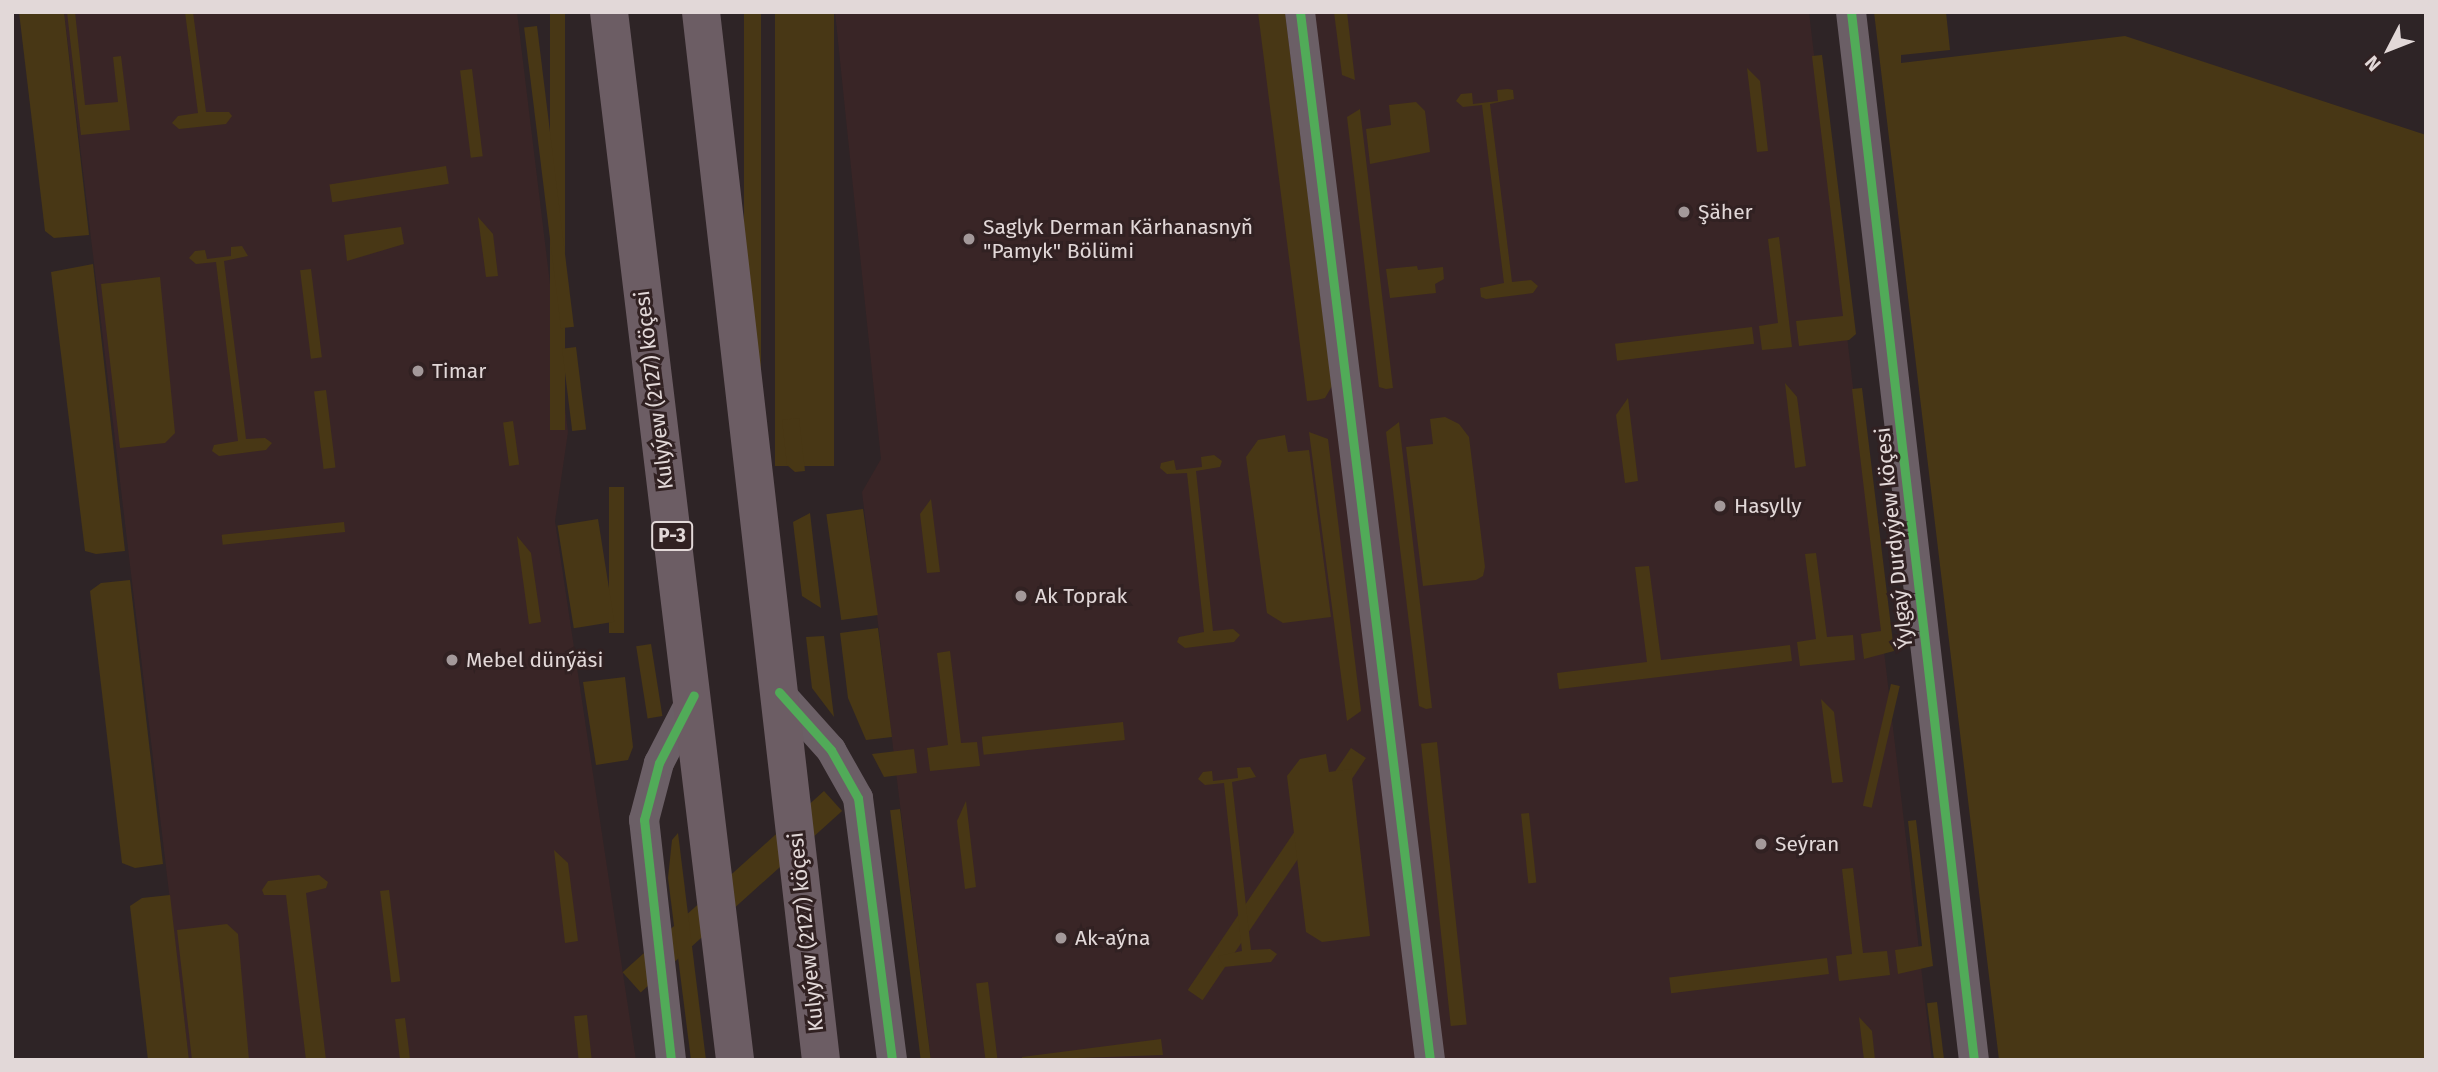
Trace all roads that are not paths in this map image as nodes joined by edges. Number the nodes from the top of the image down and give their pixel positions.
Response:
1 (609, 12) edge
2 (701, 12) edge
3 (1300, 12) edge
4 (1851, 12) edge
5 (779, 692) junction
6 (694, 695) junction
7 (671, 1060) edge
8 (735, 1060) edge
9 (821, 1060) edge
10 (892, 1060) edge
11 (1430, 1060) edge
12 (1974, 1060) edge

1 - 6 highway, Kulyýew (2127) köçesi / P-3
2 - 5 highway, Kulyýew (2127) köçesi
3 - 11 street
4 - 12 street, Ýylgaý Durdyýew köçesi
5 - 9 highway, Kulyýew (2127) köçesi
5 - 10 street
6 - 7 street
6 - 8 highway, Kulyýew (2127) köçesi / P-3

